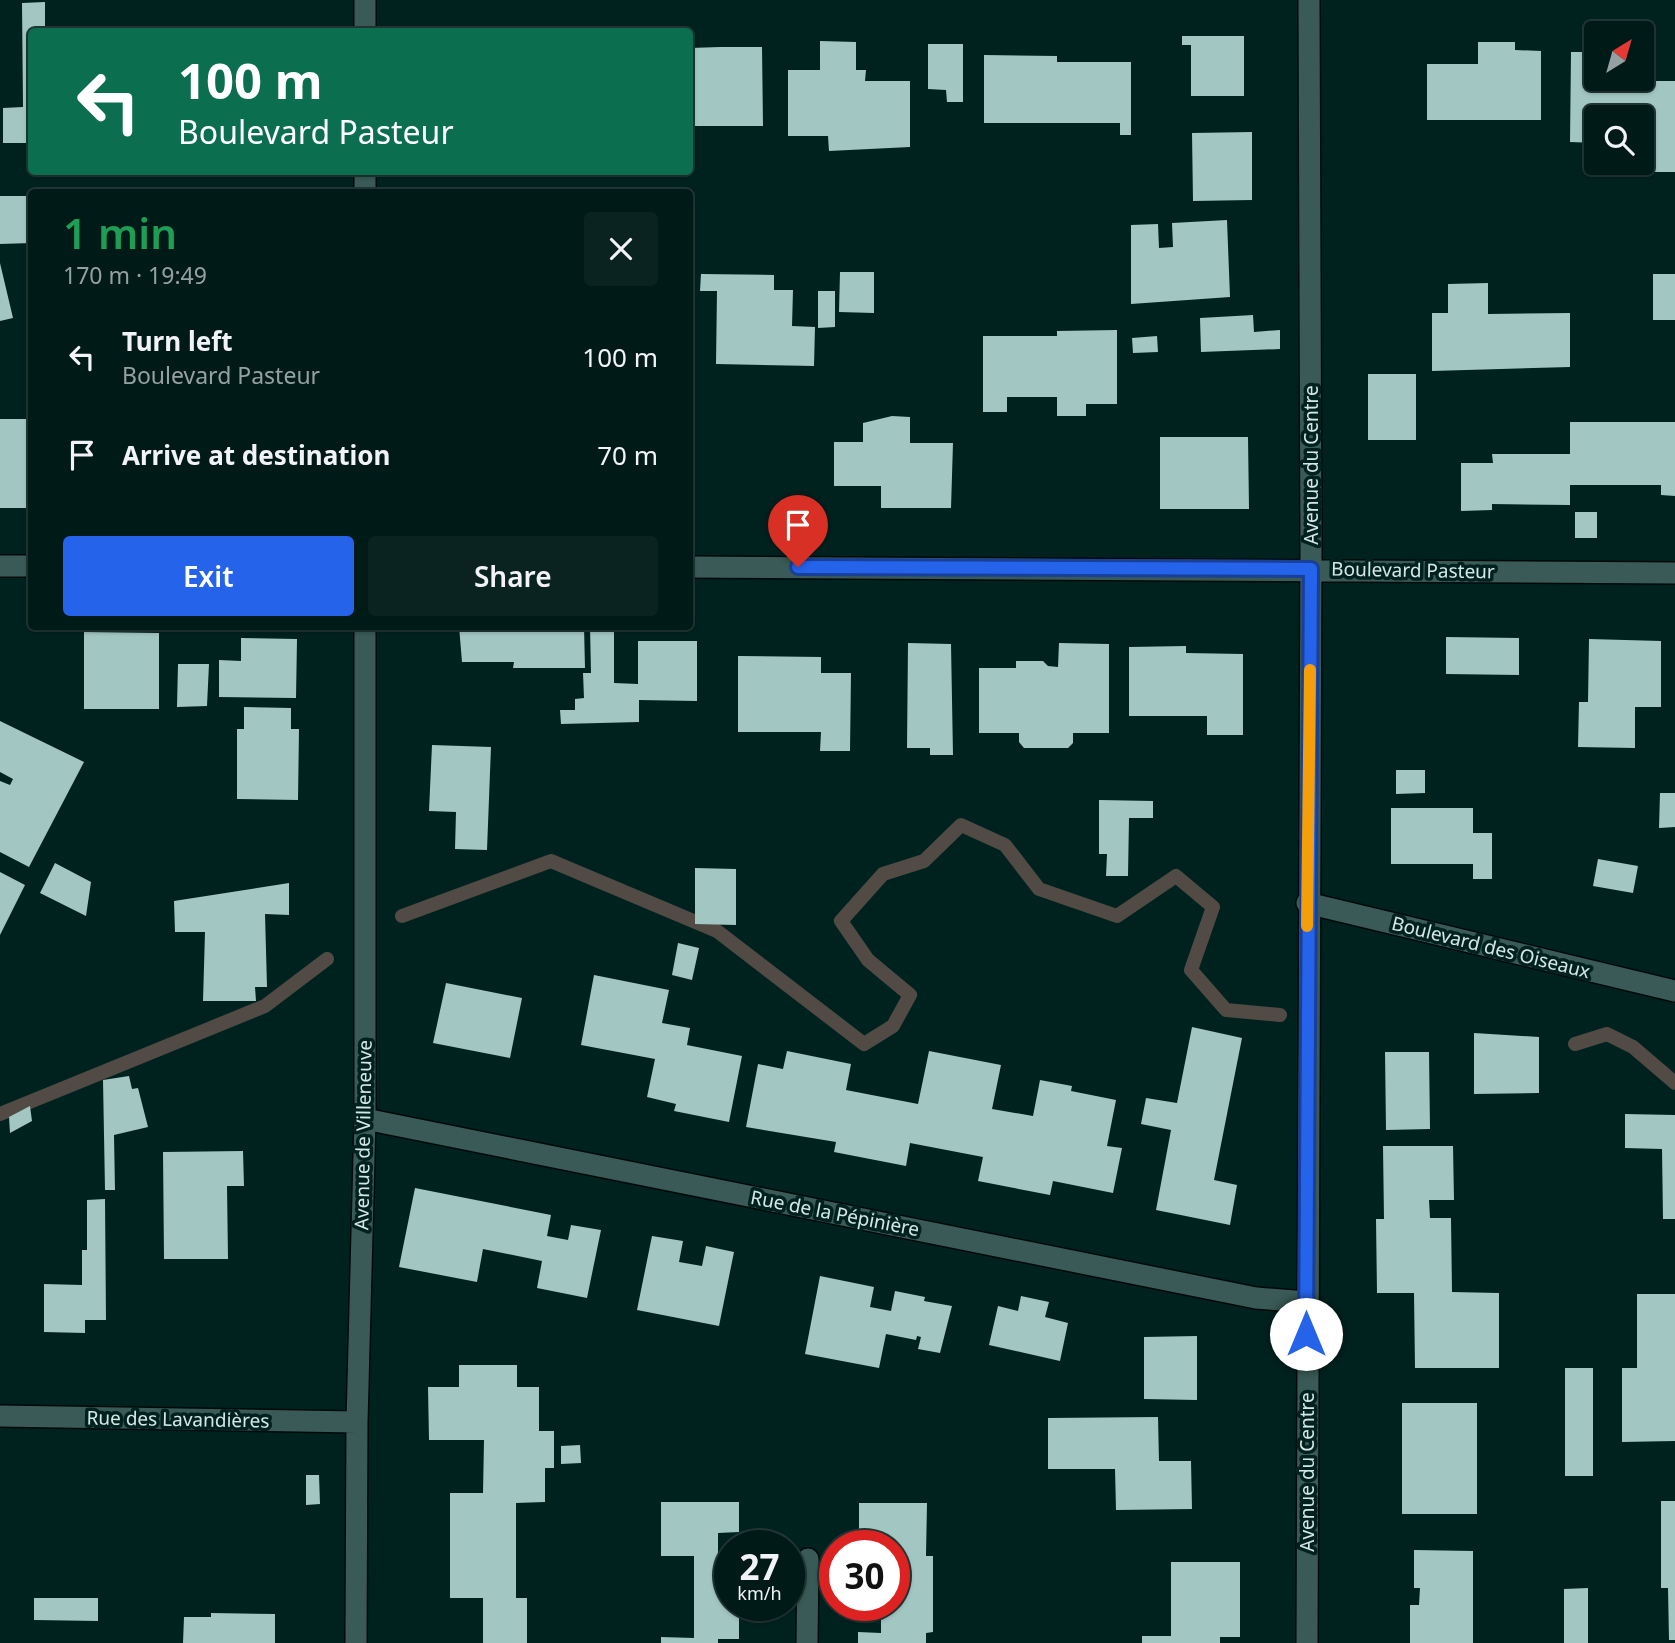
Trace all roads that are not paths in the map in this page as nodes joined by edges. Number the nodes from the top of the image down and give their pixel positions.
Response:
1 (365, 0) edge
2 (1309, 0) edge
3 (365, 28) edge
4 (0, 566) edge
5 (28, 566) edge
6 (693, 567) edge
7 (1311, 569) junction
8 (1675, 573) edge
9 (365, 630) edge
10 (1307, 903) junction
11 (1675, 991) edge
12 (365, 1119) junction
13 (1307, 1302) junction
14 (0, 1416) edge
15 (357, 1422) junction
16 (808, 1559) dead end
17 (356, 1643) edge
18 (807, 1643) edge
19 (1307, 1643) edge

1 - 3 street
2 - 7 street, Avenue du Centre
4 - 5 street
6 - 7 street, Boulevard Pasteur
7 - 8 street, Boulevard Pasteur
7 - 10 street, Avenue du Centre
9 - 12 street, Avenue de Villeneuve
10 - 11 street, Boulevard des Oiseaux
10 - 13 street, Avenue du Centre
12 - 13 street, Rue de la Pépinière
12 - 15 street, Avenue de Villeneuve
13 - 19 street, Avenue du Centre
14 - 15 street, Rue des Lavandières
15 - 17 street, Avenue de Villeneuve
16 - 18 street

